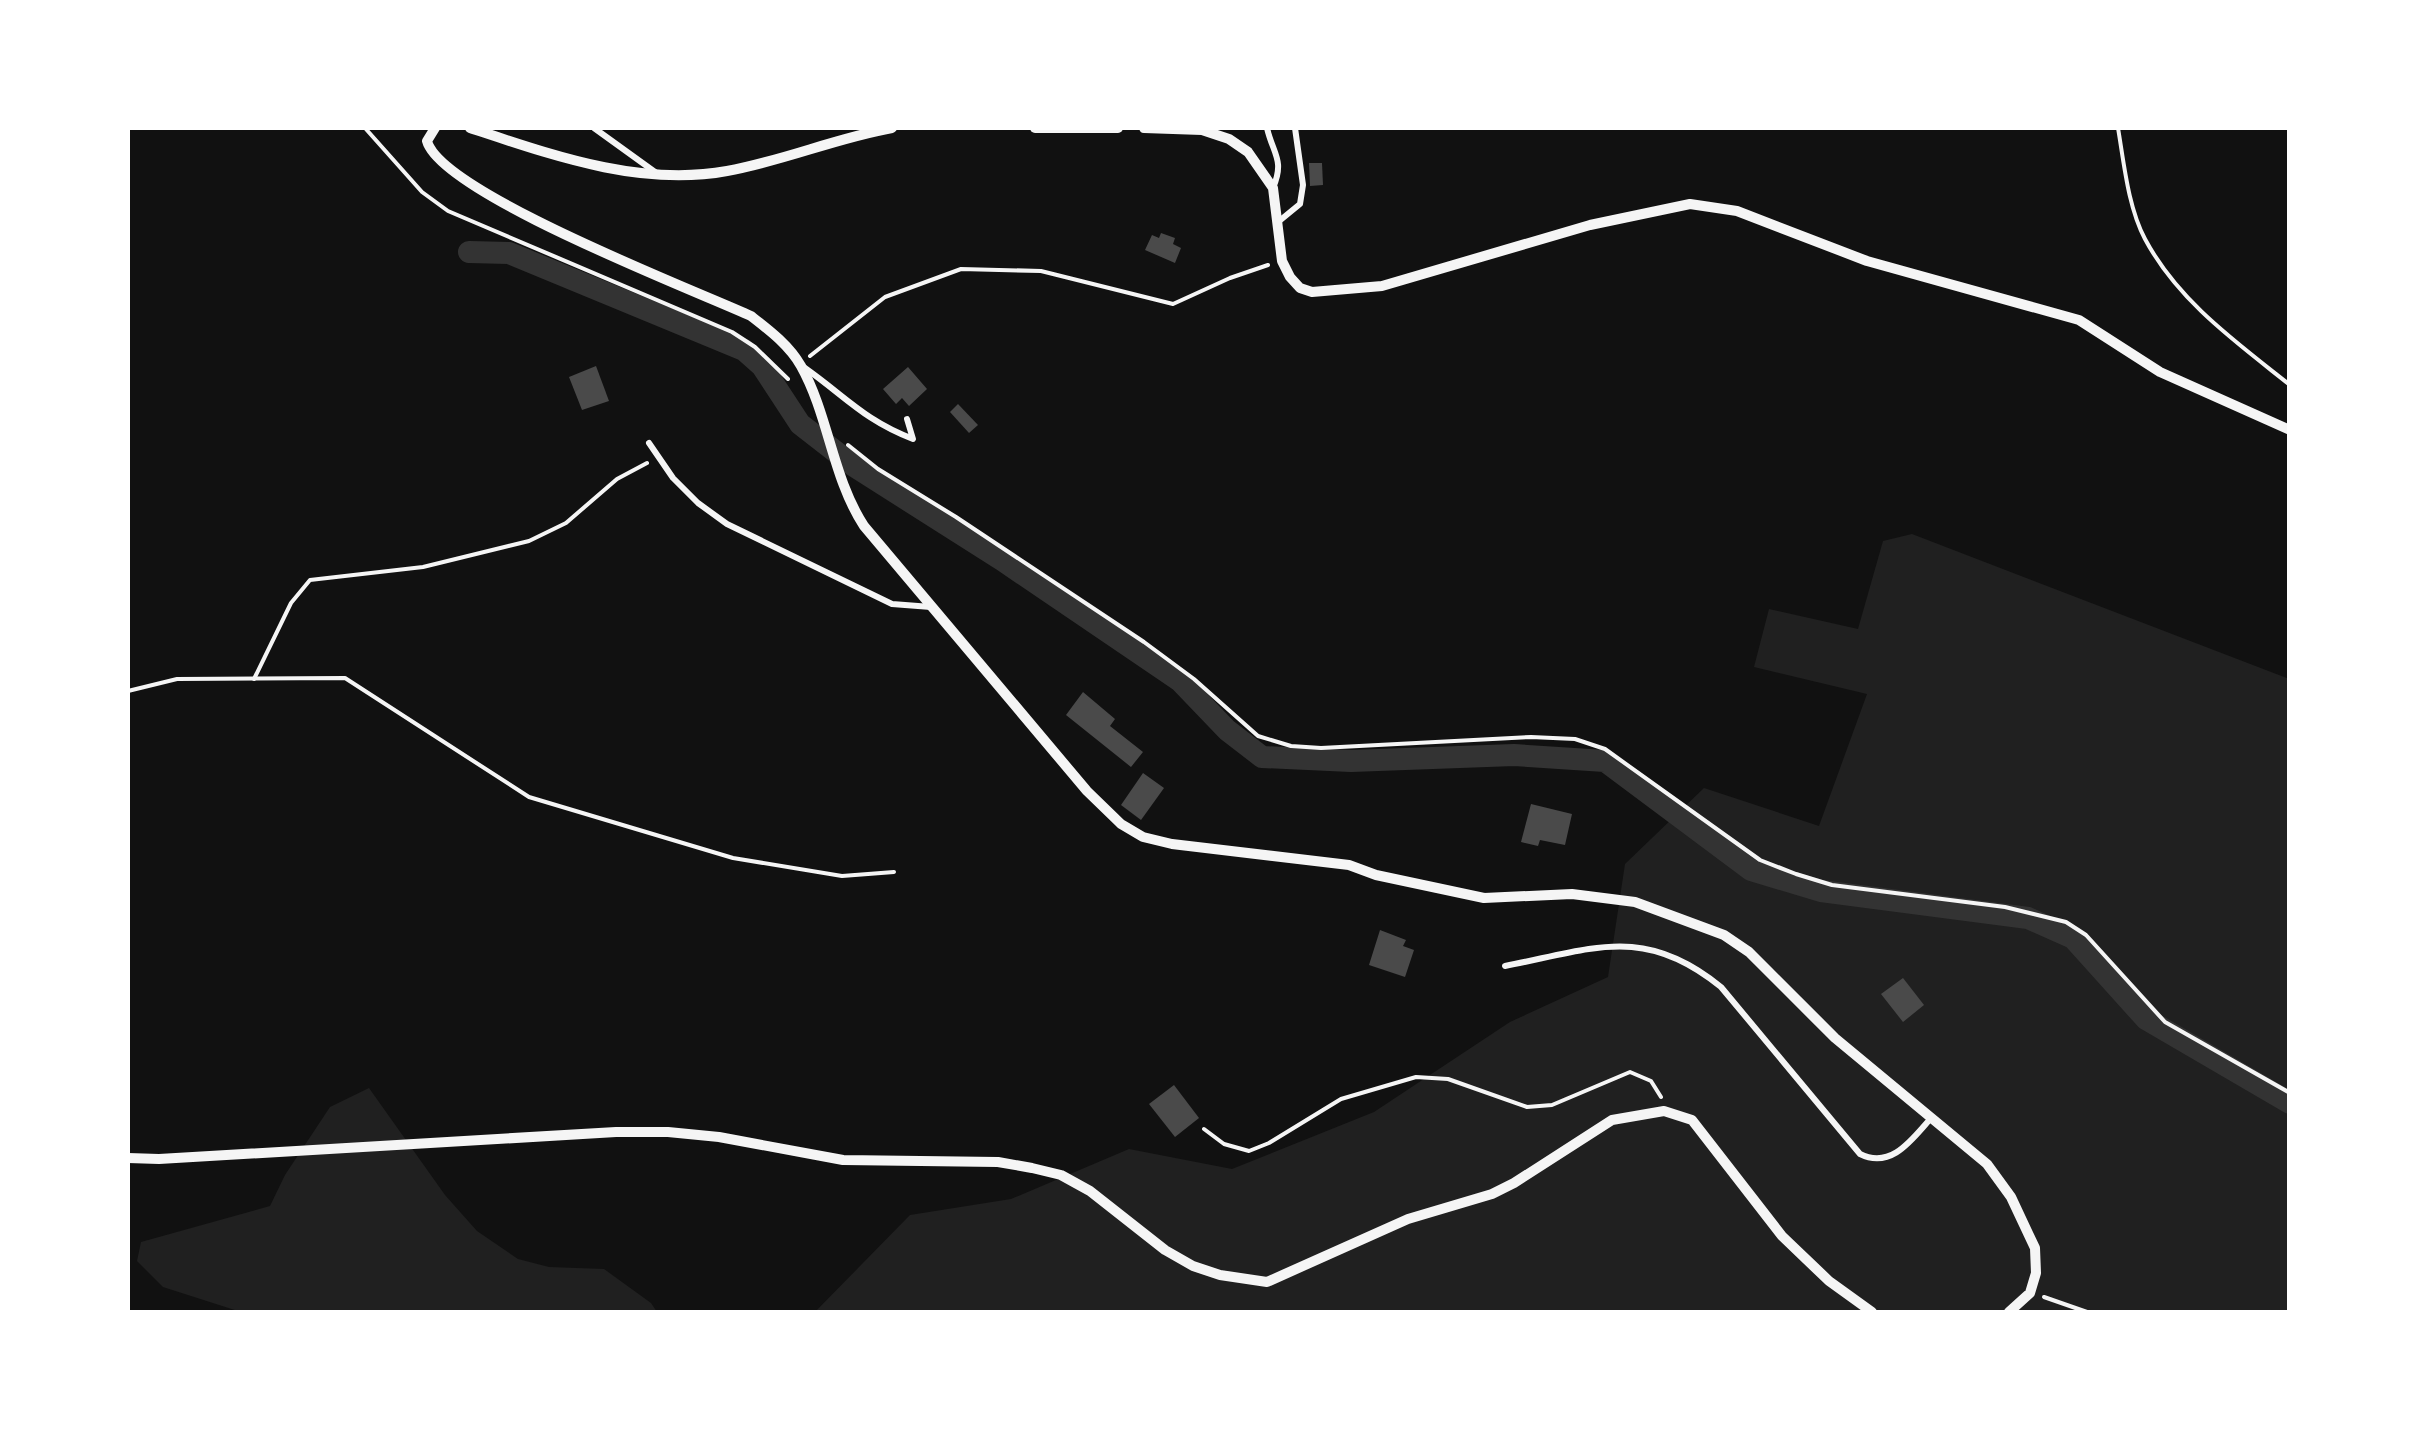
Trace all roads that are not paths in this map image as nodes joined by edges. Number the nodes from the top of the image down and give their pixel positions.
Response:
1 (470, 128) edge
2 (594, 128) edge
3 (892, 128) edge
4 (1035, 128) edge
5 (1118, 128) edge
6 (1144, 128) edge
7 (1267, 128) edge
8 (1295, 128) edge
9 (430, 129) edge
10 (660, 175) junction
11 (1273, 188) junction
12 (1277, 223) junction
13 (800, 364) junction
14 (907, 419) dead end
15 (2290, 430) edge
16 (649, 443) dead end
17 (932, 606) junction
18 (1505, 966) dead end
19 (1932, 1116) junction
20 (128, 1158) edge
21 (1872, 1312) edge
22 (2009, 1312) edge

1 - 10 street
2 - 10 lane
3 - 10 street
4 - 5 street
6 - 11 street
7 - 11 lane
8 - 12 lane
9 - 13 street
11 - 12 street
12 - 15 street
13 - 14 lane
13 - 17 street
16 - 17 lane
17 - 19 street
18 - 19 lane
19 - 22 street
20 - 21 street

